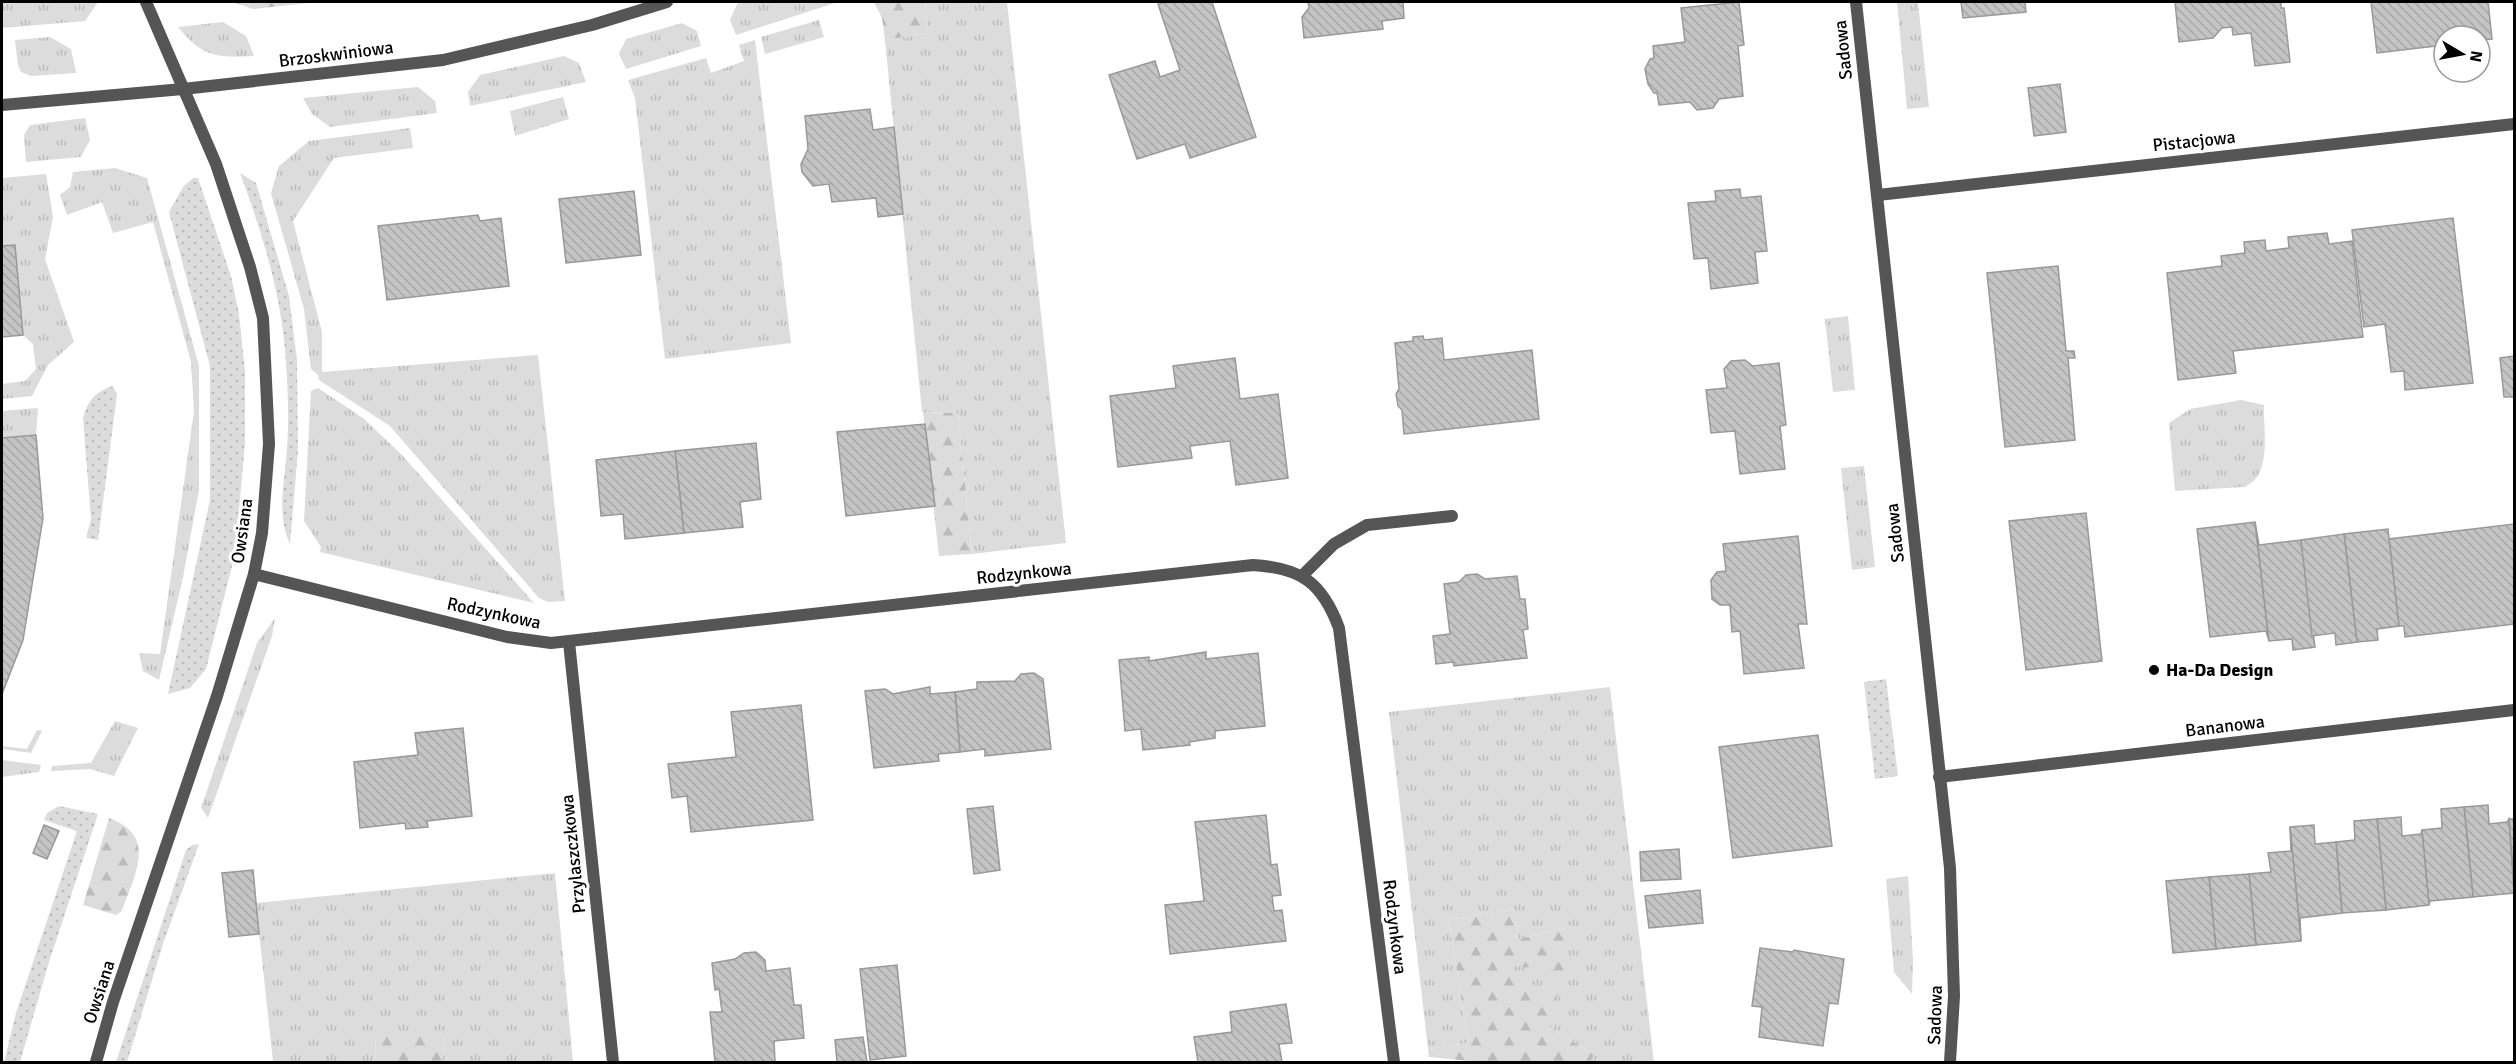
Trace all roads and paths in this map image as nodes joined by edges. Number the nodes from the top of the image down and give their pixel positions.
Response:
1 (146, 2) edge
2 (667, 2) edge
3 (1856, 2) edge
4 (183, 89) junction
5 (2, 105) edge
6 (2514, 124) edge
7 (1878, 195) junction
8 (1452, 516) dead end
9 (254, 574) junction
10 (1303, 575) junction
11 (569, 642) junction
12 (2514, 710) edge
13 (1939, 777) junction
14 (96, 1062) edge
15 (613, 1062) edge
16 (1394, 1062) edge
17 (1950, 1062) edge

1 - 4 street, Owsiana
2 - 4 street, Brzoskwiniowa
3 - 7 street, Sadowa
4 - 5 street, Brzoskwiniowa
4 - 9 street, Owsiana
6 - 7 street, Pistacjowa
7 - 13 street, Sadowa
8 - 10 street
9 - 11 street, Rodzynkowa
9 - 14 street, Owsiana
10 - 11 street, Rodzynkowa
10 - 16 street, Rodzynkowa
11 - 15 street, Przylaszczkowa
12 - 13 street, Bananowa
13 - 17 street, Sadowa

